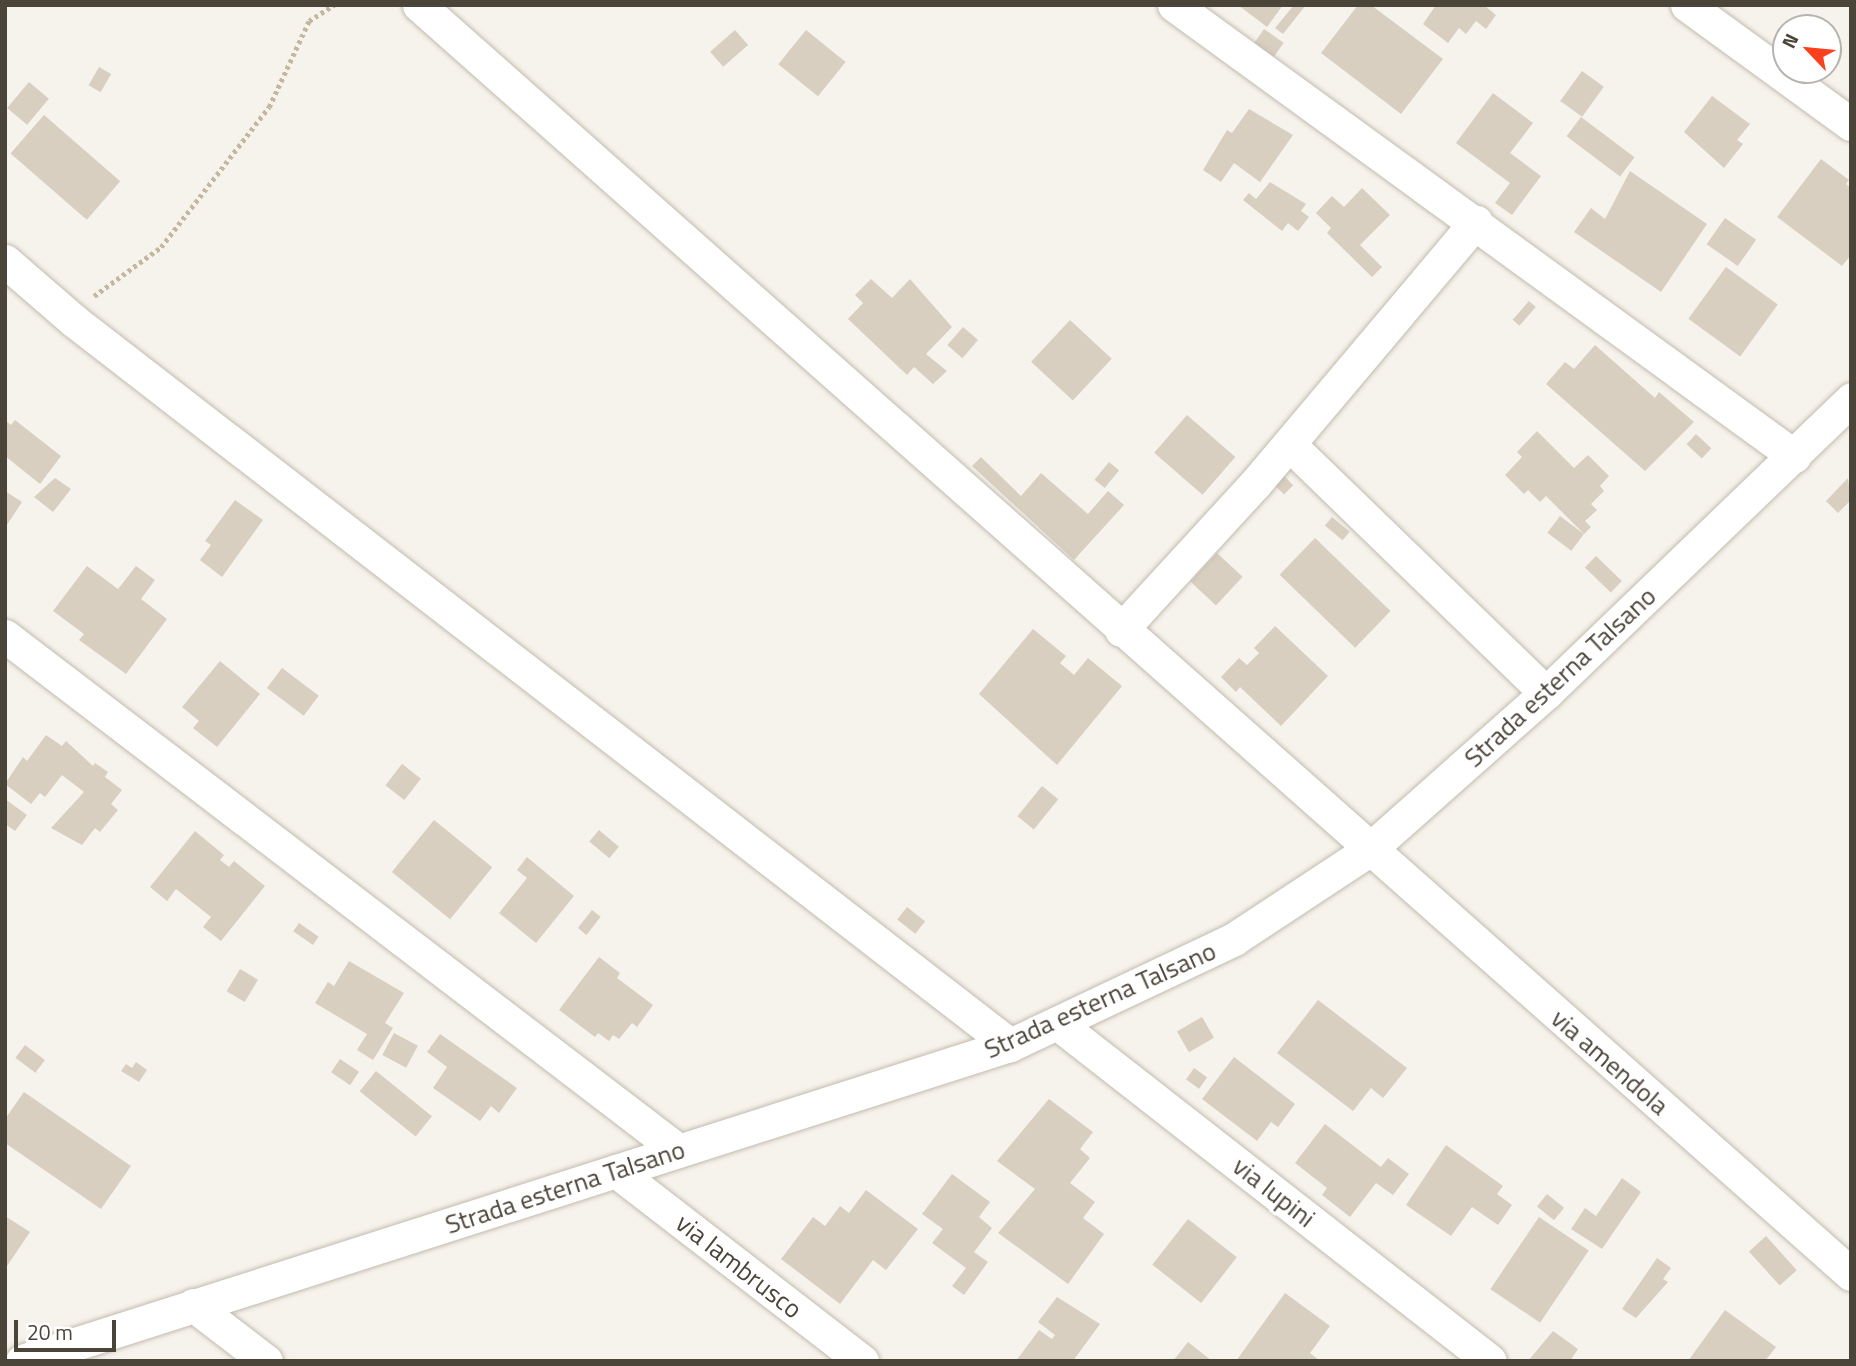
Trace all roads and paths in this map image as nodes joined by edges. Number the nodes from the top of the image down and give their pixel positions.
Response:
1 (334, 5) edge
2 (419, 5) edge
3 (1174, 5) edge
4 (1687, 5) edge
5 (1851, 124) edge
6 (1476, 222) junction
7 (5, 261) edge
8 (73, 320) junction
9 (1851, 399) edge
10 (1289, 443) junction
11 (1794, 456) junction
12 (1121, 630) junction
13 (5, 635) edge
14 (1546, 693) junction
15 (1368, 850) junction
16 (1057, 1023) junction
17 (1010, 1045) junction
18 (679, 1151) junction
19 (616, 1171) junction
20 (1851, 1273) edge
21 (193, 1306) junction
22 (22, 1361) edge
23 (266, 1361) edge
24 (862, 1361) edge
25 (1490, 1361) edge

1 - 8 path
2 - 12 street, via amendola
3 - 6 street
4 - 5 street
6 - 10 street
6 - 11 street
7 - 8 street
8 - 17 street
9 - 11 street, Strada esterna Talsano
10 - 12 street
10 - 14 street
11 - 14 street, Strada esterna Talsano
12 - 15 street, via amendola
13 - 18 street
14 - 15 street, Strada esterna Talsano
15 - 16 street, Strada esterna Talsano
15 - 20 street, via amendola
16 - 17 street, Strada esterna Talsano
16 - 25 street, via lupini
17 - 18 street, Strada esterna Talsano
18 - 19 street, Strada esterna Talsano
19 - 21 street, Strada esterna Talsano
19 - 24 street, via lambrusco
21 - 22 street, Strada esterna Talsano
21 - 23 street

